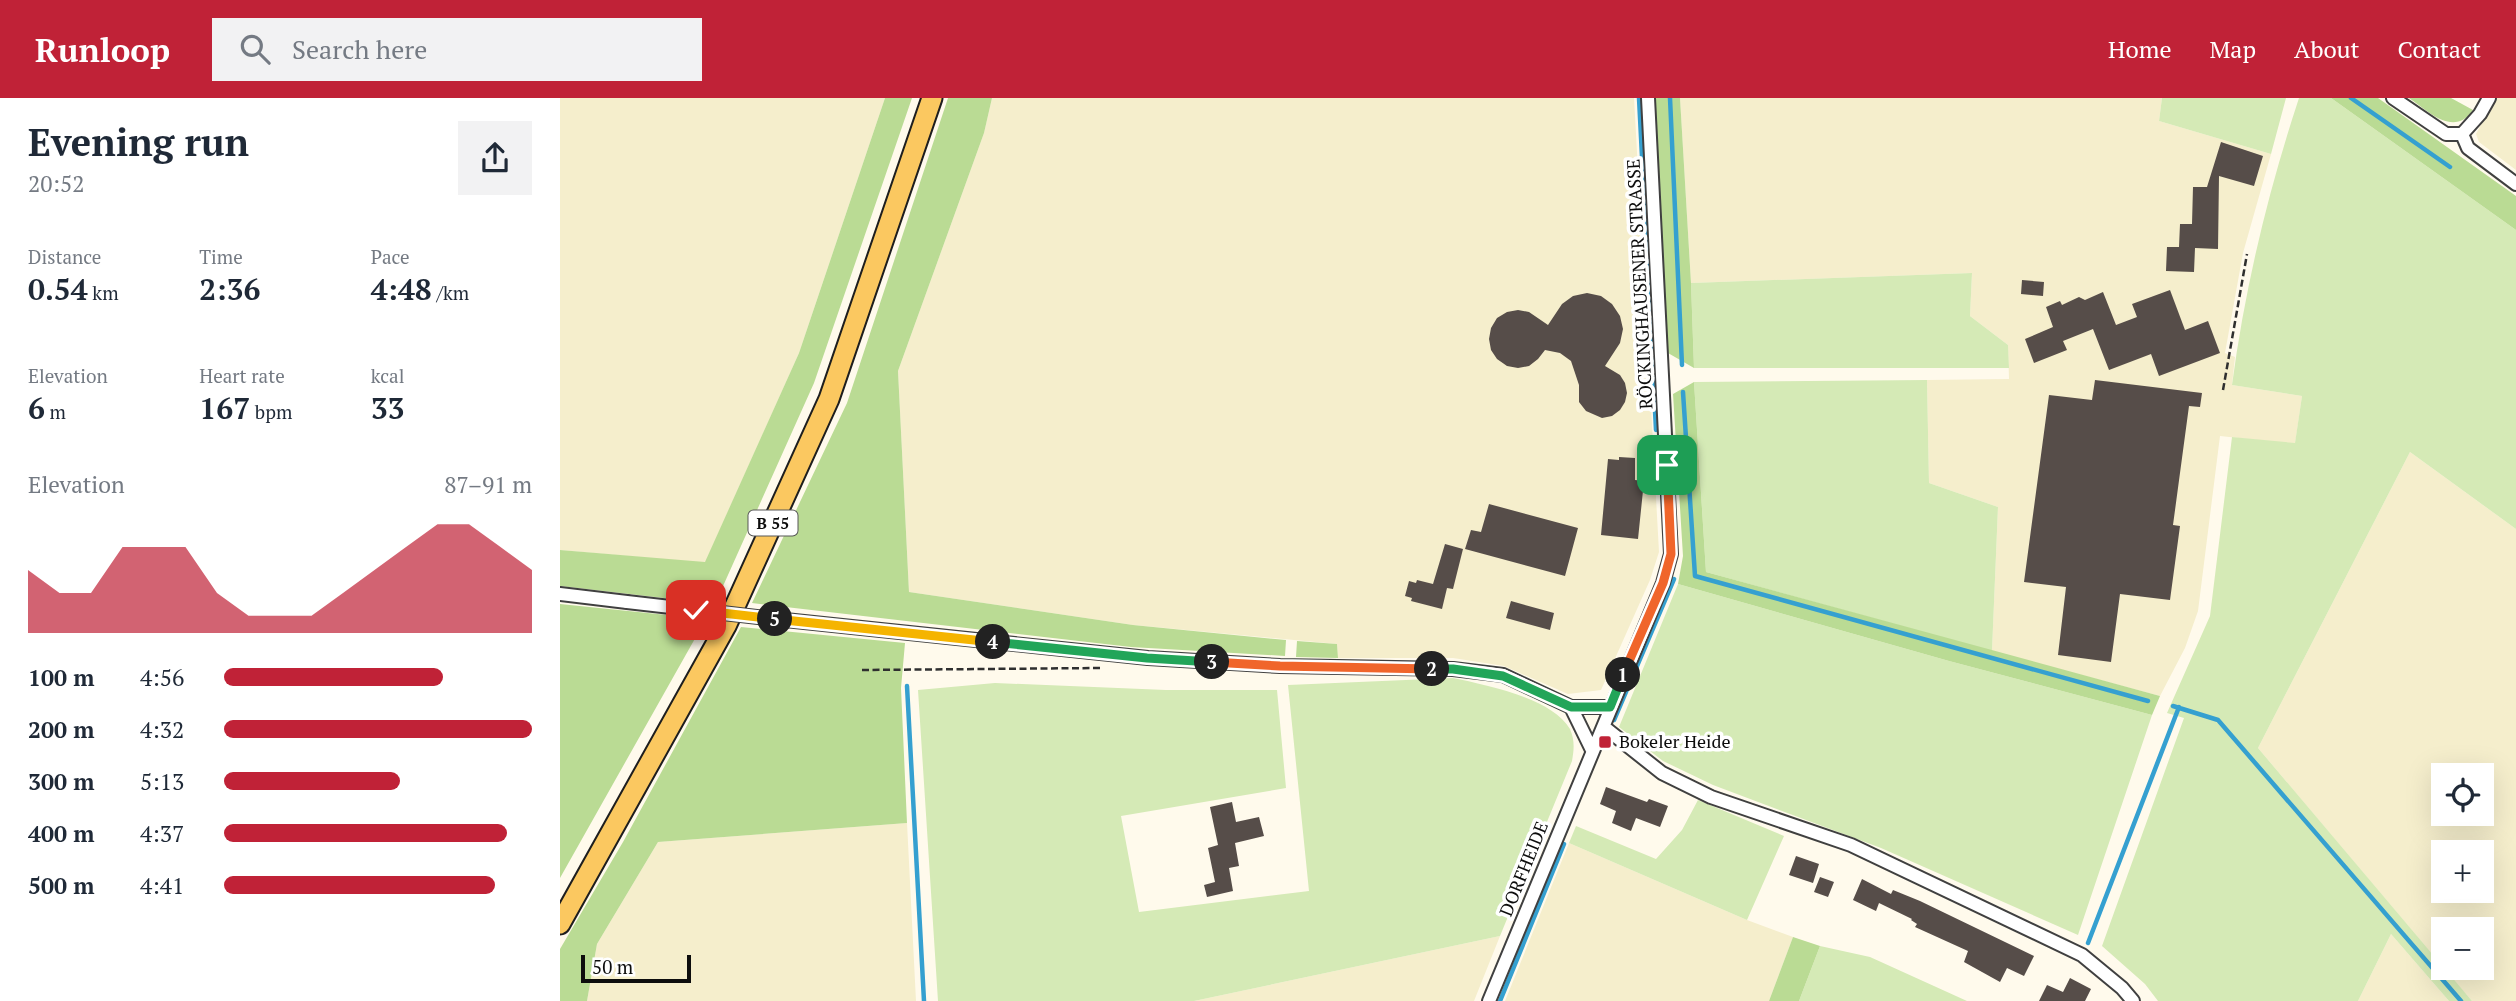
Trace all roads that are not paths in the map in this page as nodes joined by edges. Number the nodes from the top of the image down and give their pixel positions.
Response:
1 (932, 98) edge
2 (1648, 98) edge
3 (2393, 98) edge
4 (2489, 98) edge
5 (2462, 134) junction
6 (2516, 184) edge
7 (560, 594) edge
8 (1571, 707) junction
9 (1610, 707) junction
10 (1604, 727) junction
11 (1592, 750) junction
12 (560, 924) edge
13 (1489, 1001) edge
14 (2133, 1001) edge

1 - 12 main road, B 55
2 - 9 street, RÖCKINGHAUSENER STRASSE
3 - 5 street
4 - 5 street
5 - 6 street
7 - 8 street, bridge
8 - 9 street
8 - 11 street
9 - 10 street, RÖCKINGHAUSENER STRASSE
10 - 11 street, RÖCKINGHAUSENER STRASSE
10 - 14 street
11 - 13 street, DORFHEIDE

